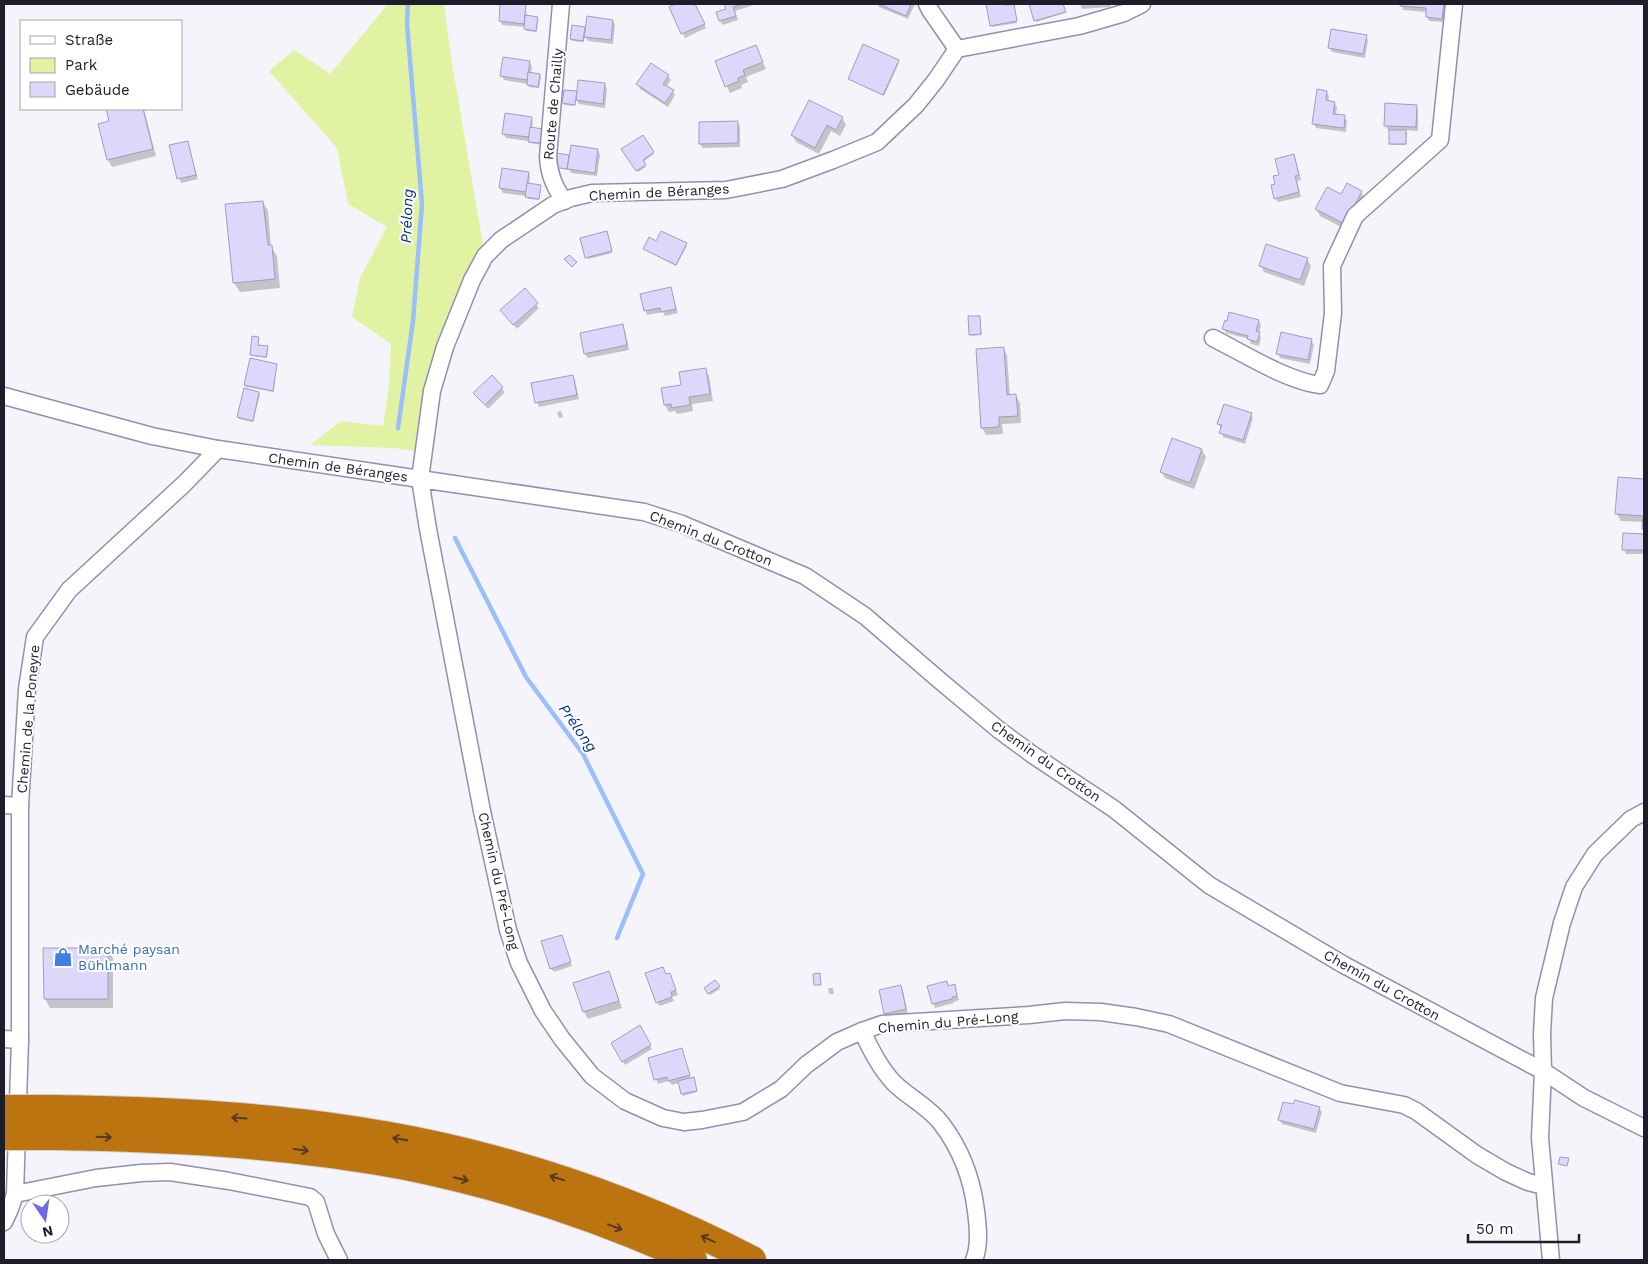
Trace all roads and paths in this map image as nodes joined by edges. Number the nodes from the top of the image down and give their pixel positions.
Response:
1 (561, 4) edge
2 (927, 4) edge
3 (1142, 4) edge
4 (1454, 4) edge
5 (957, 49) junction
6 (564, 201) junction
7 (1213, 338) dead end
8 (4, 396) edge
9 (218, 449) junction
10 (420, 479) junction
11 (4, 805) edge
12 (20, 806) junction
13 (1644, 812) edge
14 (862, 1031) junction
15 (12, 1040) edge
16 (1543, 1071) junction
17 (4, 1109) edge
18 (55, 1123) junction
19 (1644, 1128) edge
20 (4, 1136) edge
21 (1544, 1186) junction
22 (15, 1194) junction
23 (4, 1222) edge
24 (339, 1260) edge
25 (693, 1260) edge
26 (752, 1260) edge
27 (974, 1260) edge
28 (1551, 1260) edge

1 - 6 street, Route de Chailly
2 - 5 street
3 - 5 street
4 - 7 street
5 - 6 street, Chemin de Béranges
6 - 10 street, Chemin de Béranges
8 - 9 street
9 - 10 street, Chemin de Béranges
9 - 12 street, Chemin de la Poneyre
10 - 14 street, Chemin du Pré-Long
10 - 16 street, Chemin du Crotton
11 - 12 street
12 - 15 street, Chemin de la Poneyre
13 - 16 street
14 - 21 street, Chemin du Pré-Long
14 - 27 street
15 - 22 street, Chemin de la Poneyre
16 - 19 street, Chemin du Crotton
16 - 21 street
17 - 18 highway, bridge
18 - 20 highway, bridge
18 -> 25 highway
26 -> 18 highway
21 - 28 street
22 - 23 street, Chemin de la Poneyre
22 - 24 street

